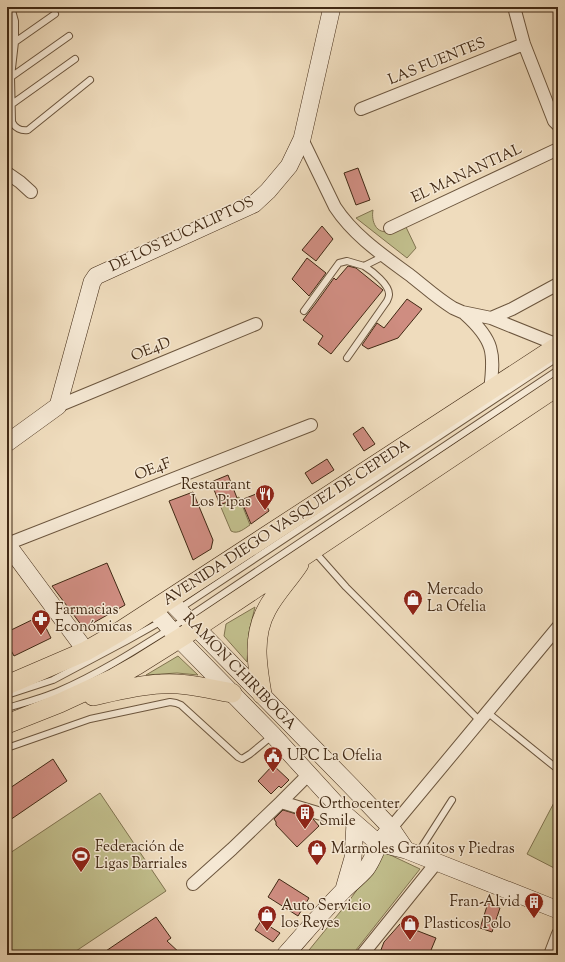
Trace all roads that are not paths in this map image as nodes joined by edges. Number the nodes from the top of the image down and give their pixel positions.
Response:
1 (11, 7) edge
2 (332, 7) edge
3 (514, 7) edge
4 (55, 14) dead end
5 (69, 36) dead end
6 (15, 42) junction
7 (524, 44) junction
8 (75, 59) dead end
9 (11, 77) junction
10 (90, 80) dead end
11 (12, 104) junction
12 (361, 109) dead end
13 (558, 126) edge
14 (302, 139) junction
15 (558, 149) edge
16 (7, 173) edge
17 (31, 192) dead end
18 (390, 228) dead end
19 (384, 256) junction
20 (364, 266) junction
21 (558, 284) edge
22 (304, 311) dead end
23 (462, 312) junction
24 (491, 318) junction
25 (256, 324) dead end
26 (558, 345) edge
27 (558, 357) edge
28 (347, 358) dead end
29 (558, 370) edge
30 (558, 386) edge
31 (490, 390) junction
32 (58, 406) junction
33 (311, 425) dead end
34 (7, 443) edge
35 (7, 544) edge
36 (310, 551) junction
37 (174, 618) junction
38 (558, 627) edge
39 (86, 651) junction
40 (7, 686) edge
41 (232, 693) junction
42 (262, 694) junction
43 (7, 695) edge
44 (60, 703) junction
45 (7, 708) edge
46 (484, 716) junction
47 (7, 724) edge
48 (273, 735) junction
49 (7, 748) edge
50 (555, 767) dead end
51 (309, 774) junction
52 (452, 800) dead end
53 (281, 802) junction
54 (351, 820) junction
55 (391, 828) junction
56 (378, 843) junction
57 (411, 852) junction
58 (437, 862) junction
59 (193, 884) dead end
60 (344, 889) junction
61 (558, 910) edge
62 (558, 934) edge
63 (285, 955) edge
64 (362, 955) edge
65 (550, 955) edge

1 - 6 lane
2 - 14 street, DE LOS EUCALIPTOS
3 - 7 street
4 - 6 lane
5 - 9 lane
6 - 9 lane
7 - 12 street, LAS FUENTES
7 - 13 street
8 - 11 lane
9 - 11 lane
10 - 11 lane
14 - 19 street
14 - 32 street, DE LOS EUCALIPTOS
15 - 18 street, EL MANANTIAL
16 - 17 street
19 - 20 lane
19 - 23 street
20 - 22 lane
20 - 28 lane
21 - 24 street
23 - 24 street
23 - 31 street
24 - 26 street
25 - 32 street, OE4D
26 - 31 main road, AVENIDA DIEGO VASQUEZ DE CEPEDA
27 - 37 lane
29 - 37 lane
30 - 36 main road, AVENIDA DIEGO VASQUEZ DE CEPEDA
31 - 37 main road, AVENIDA DIEGO VASQUEZ DE CEPEDA
32 - 34 street
33 - 35 street, OE4F
35 - 39 street
36 - 37 main road, AVENIDA DIEGO VASQUEZ DE CEPEDA
36 - 42 main road
36 - 46 lane
37 - 39 main road, AVENIDA DIEGO VASQUEZ DE CEPEDA
37 - 41 street, RAMON CHIRIBOGA
37 - 42 street, RAMON CHIRIBOGA
37 - 43 lane
37 - 44 main road, AVENIDA DIEGO VASQUEZ DE CEPEDA
37 - 45 lane
38 - 46 street
39 - 40 main road, AVENIDA DIEGO VASQUEZ DE CEPEDA
41 - 44 main road
41 - 48 street, RAMON CHIRIBOGA
42 - 55 street, RAMON CHIRIBOGA
44 - 47 main road, AVENIDA DIEGO VASQUEZ DE CEPEDA
46 - 50 lane
46 - 55 street
48 - 49 lane
48 - 51 street, RAMON CHIRIBOGA
51 - 53 street
51 - 54 street, RAMON CHIRIBOGA
52 - 57 lane
53 - 54 street
53 - 59 street
54 - 56 street, RAMON CHIRIBOGA
54 - 60 street
55 - 56 street
55 - 57 street, RAMON CHIRIBOGA
56 - 57 street, RAMON CHIRIBOGA
56 - 60 street
57 - 58 street, RAMON CHIRIBOGA
58 - 61 street, RAMON CHIRIBOGA
58 - 64 street
60 - 63 street
62 - 65 street

